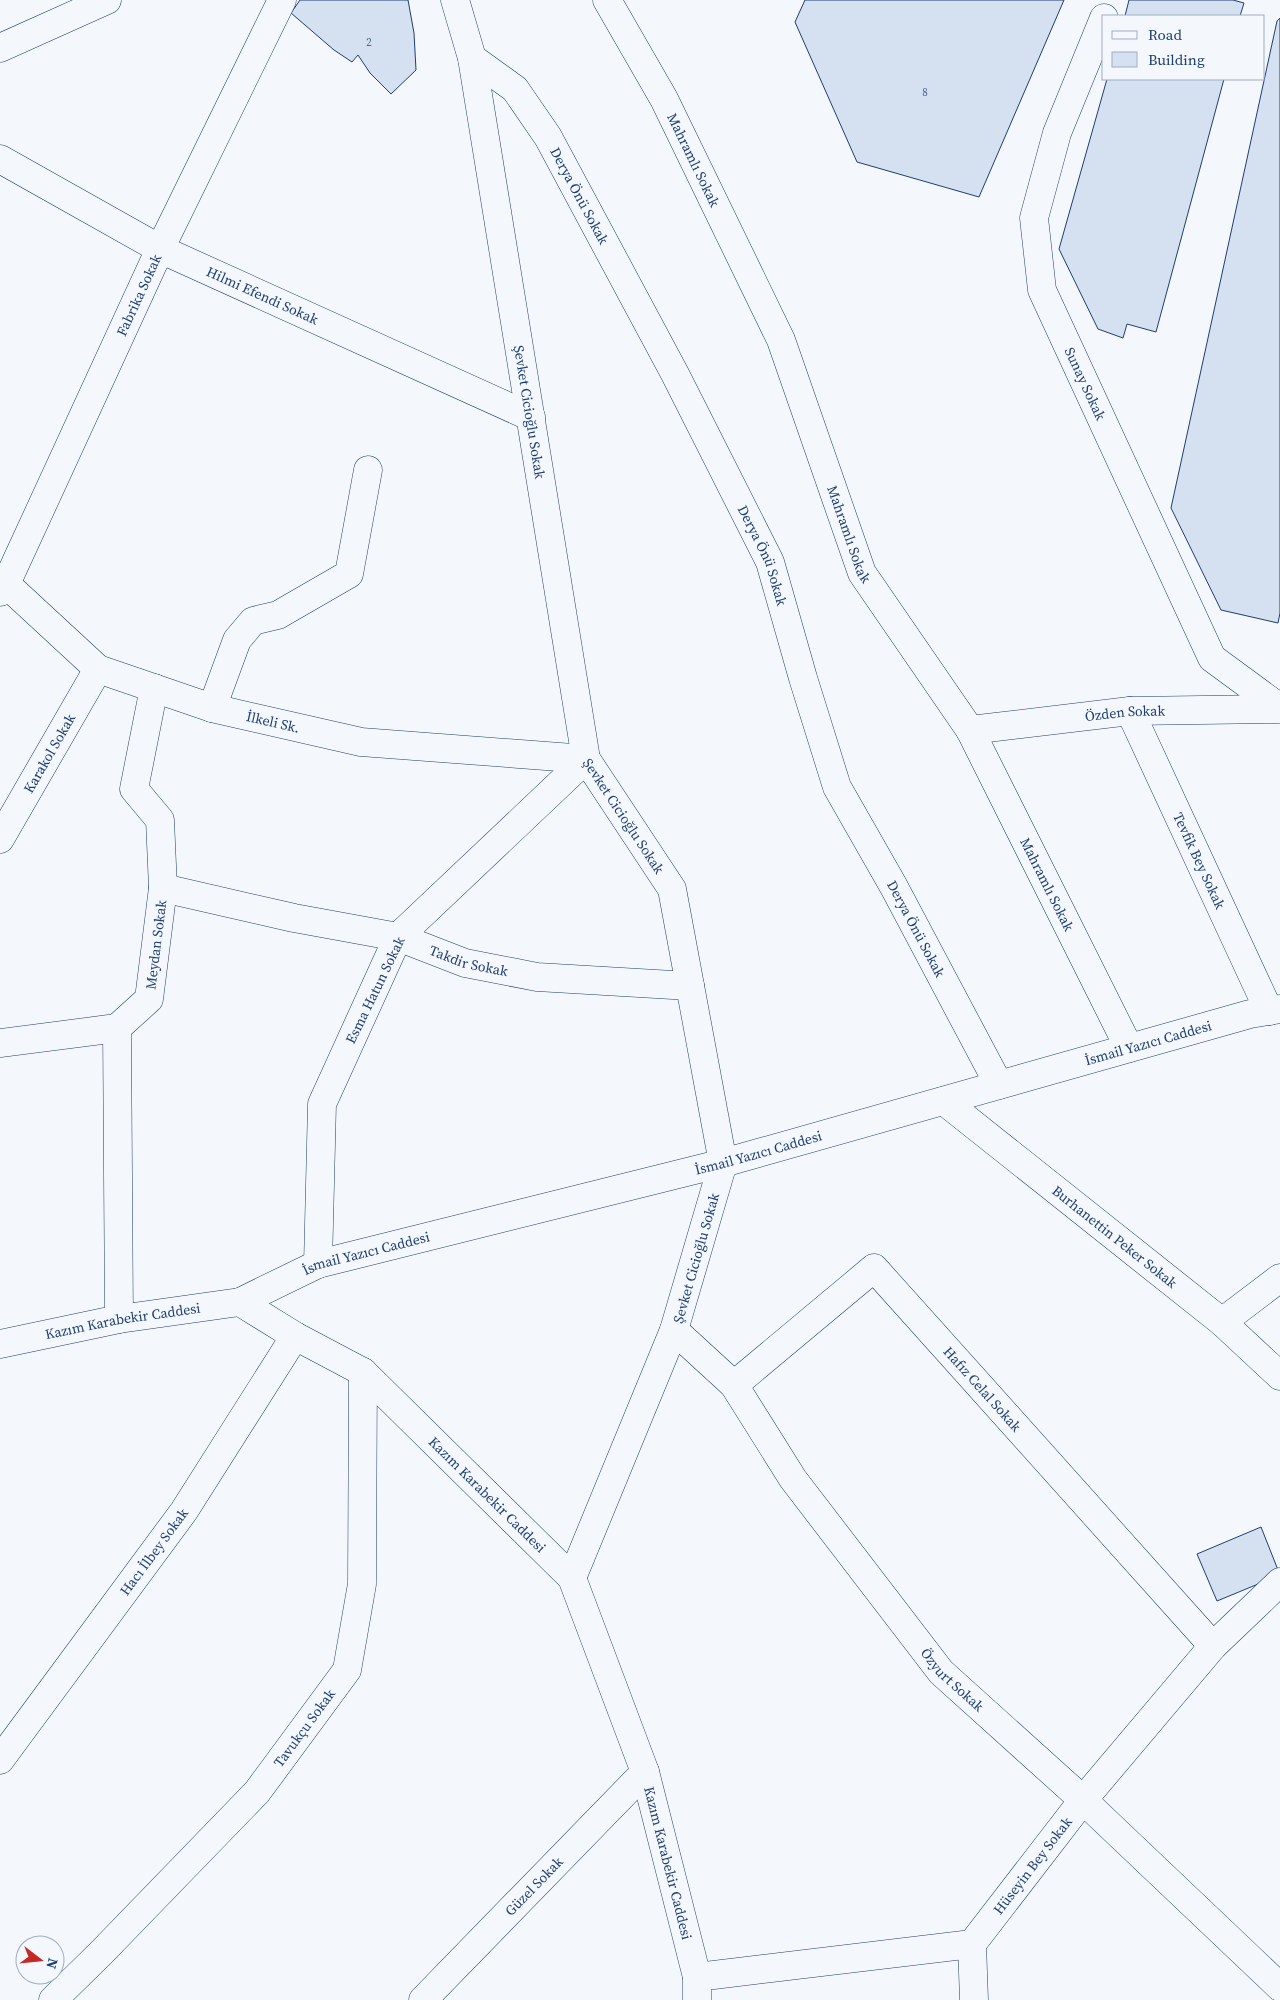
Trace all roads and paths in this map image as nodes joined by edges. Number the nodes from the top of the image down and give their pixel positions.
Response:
1 (106, 0) edge
2 (282, 0) edge
3 (455, 0) edge
4 (607, 0) edge
5 (1111, 0) edge
6 (1105, 15) edge
7 (1102, 22) edge
8 (0, 48) edge
9 (472, 58) junction
10 (0, 159) edge
11 (160, 249) junction
12 (532, 417) junction
13 (368, 470) dead end
14 (2, 586) edge
15 (98, 669) junction
16 (154, 688) junction
17 (212, 708) junction
18 (1280, 709) edge
19 (1130, 711) junction
20 (970, 730) junction
21 (586, 759) junction
22 (0, 839) edge
23 (163, 888) junction
24 (398, 937) junction
25 (690, 986) junction
26 (1275, 1010) edge
27 (117, 1028) junction
28 (0, 1043) edge
29 (1129, 1048) junction
30 (999, 1085) junction
31 (944, 1100) junction
32 (723, 1163) junction
33 (318, 1264) junction
34 (1280, 1278) edge
35 (240, 1302) junction
36 (119, 1319) junction
37 (1222, 1322) junction
38 (674, 1330) junction
39 (295, 1336) junction
40 (0, 1344) edge
41 (363, 1372) junction
42 (1280, 1376) edge
43 (734, 1385) junction
44 (572, 1578) junction
45 (1280, 1582) edge
46 (1213, 1646) junction
47 (0, 1760) edge
48 (645, 1772) junction
49 (1083, 1800) junction
50 (972, 1944) junction
51 (1280, 1987) edge
52 (697, 1988) edge
53 (52, 2000) edge
54 (423, 2000) edge
55 (974, 2000) edge

1 - 8 street
2 - 11 street, Fabrika Sokak
3 - 9 street, Şevket Cicioğlu Sokak
4 - 20 street, Mahramlı Sokak
5 - 6 street, Sunay Sokak
7 - 18 street, Sunay Sokak
9 - 12 street, Şevket Cicioğlu Sokak
9 - 30 street, Derya Önü Sokak
10 - 11 street, Hilmi Efendi Sokak
11 - 12 street, Hilmi Efendi Sokak
11 - 14 street, Fabrika Sokak
12 - 21 street, Şevket Cicioğlu Sokak
13 - 17 street
14 - 15 street, İlkeli Sk.
15 - 16 street, İlkeli Sk.
15 - 22 street, Karakol Sokak
16 - 17 street, İlkeli Sk.
16 - 23 street, Meydan Sokak
17 - 21 street, İlkeli Sk.
18 - 19 street, Özden Sokak
19 - 20 street, Özden Sokak
19 - 26 street, Tevfik Bey Sokak
20 - 29 street, Mahramlı Sokak
21 - 24 street, Esma Hatun Sokak
21 - 25 street, Şevket Cicioğlu Sokak
23 - 24 street, Takdir Sokak
23 - 27 street, Meydan Sokak
24 - 25 street, Takdir Sokak
24 - 33 street, Esma Hatun Sokak
25 - 32 street, Şevket Cicioğlu Sokak
26 - 29 street, İsmail Yazıcı Caddesi
27 - 28 street
27 - 36 street
29 - 30 street, İsmail Yazıcı Caddesi
30 - 31 street, İsmail Yazıcı Caddesi
31 - 32 street, İsmail Yazıcı Caddesi
31 - 37 street, Burhanettin Peker Sokak
32 - 33 street, İsmail Yazıcı Caddesi
32 - 38 street, Şevket Cicioğlu Sokak
33 - 35 street, İsmail Yazıcı Caddesi
34 - 37 street
35 - 36 street, Kazım Karabekir Caddesi
35 - 39 street, Kazım Karabekir Caddesi
36 - 40 street, Kazım Karabekir Caddesi
37 - 42 street, Burhanettin Peker Sokak
38 - 43 street, Özyurt Sokak
38 - 44 street, Şevket Cicioğlu Sokak
39 - 41 street, Kazım Karabekir Caddesi
39 - 47 street, Hacı İlbey Sokak
41 - 44 street, Kazım Karabekir Caddesi
41 - 53 street, Tavukçu Sokak
43 - 46 street, Hafız Celal Sokak
43 - 49 street, Özyurt Sokak
44 - 48 street, Kazım Karabekir Caddesi
45 - 46 street, Hüseyin Bey Sokak
46 - 49 street, Hüseyin Bey Sokak
48 - 52 street, Kazım Karabekir Caddesi
48 - 54 street, Güzel Sokak
49 - 50 street, Hüseyin Bey Sokak
49 - 51 street, Özyurt Sokak
50 - 52 street
50 - 55 street

